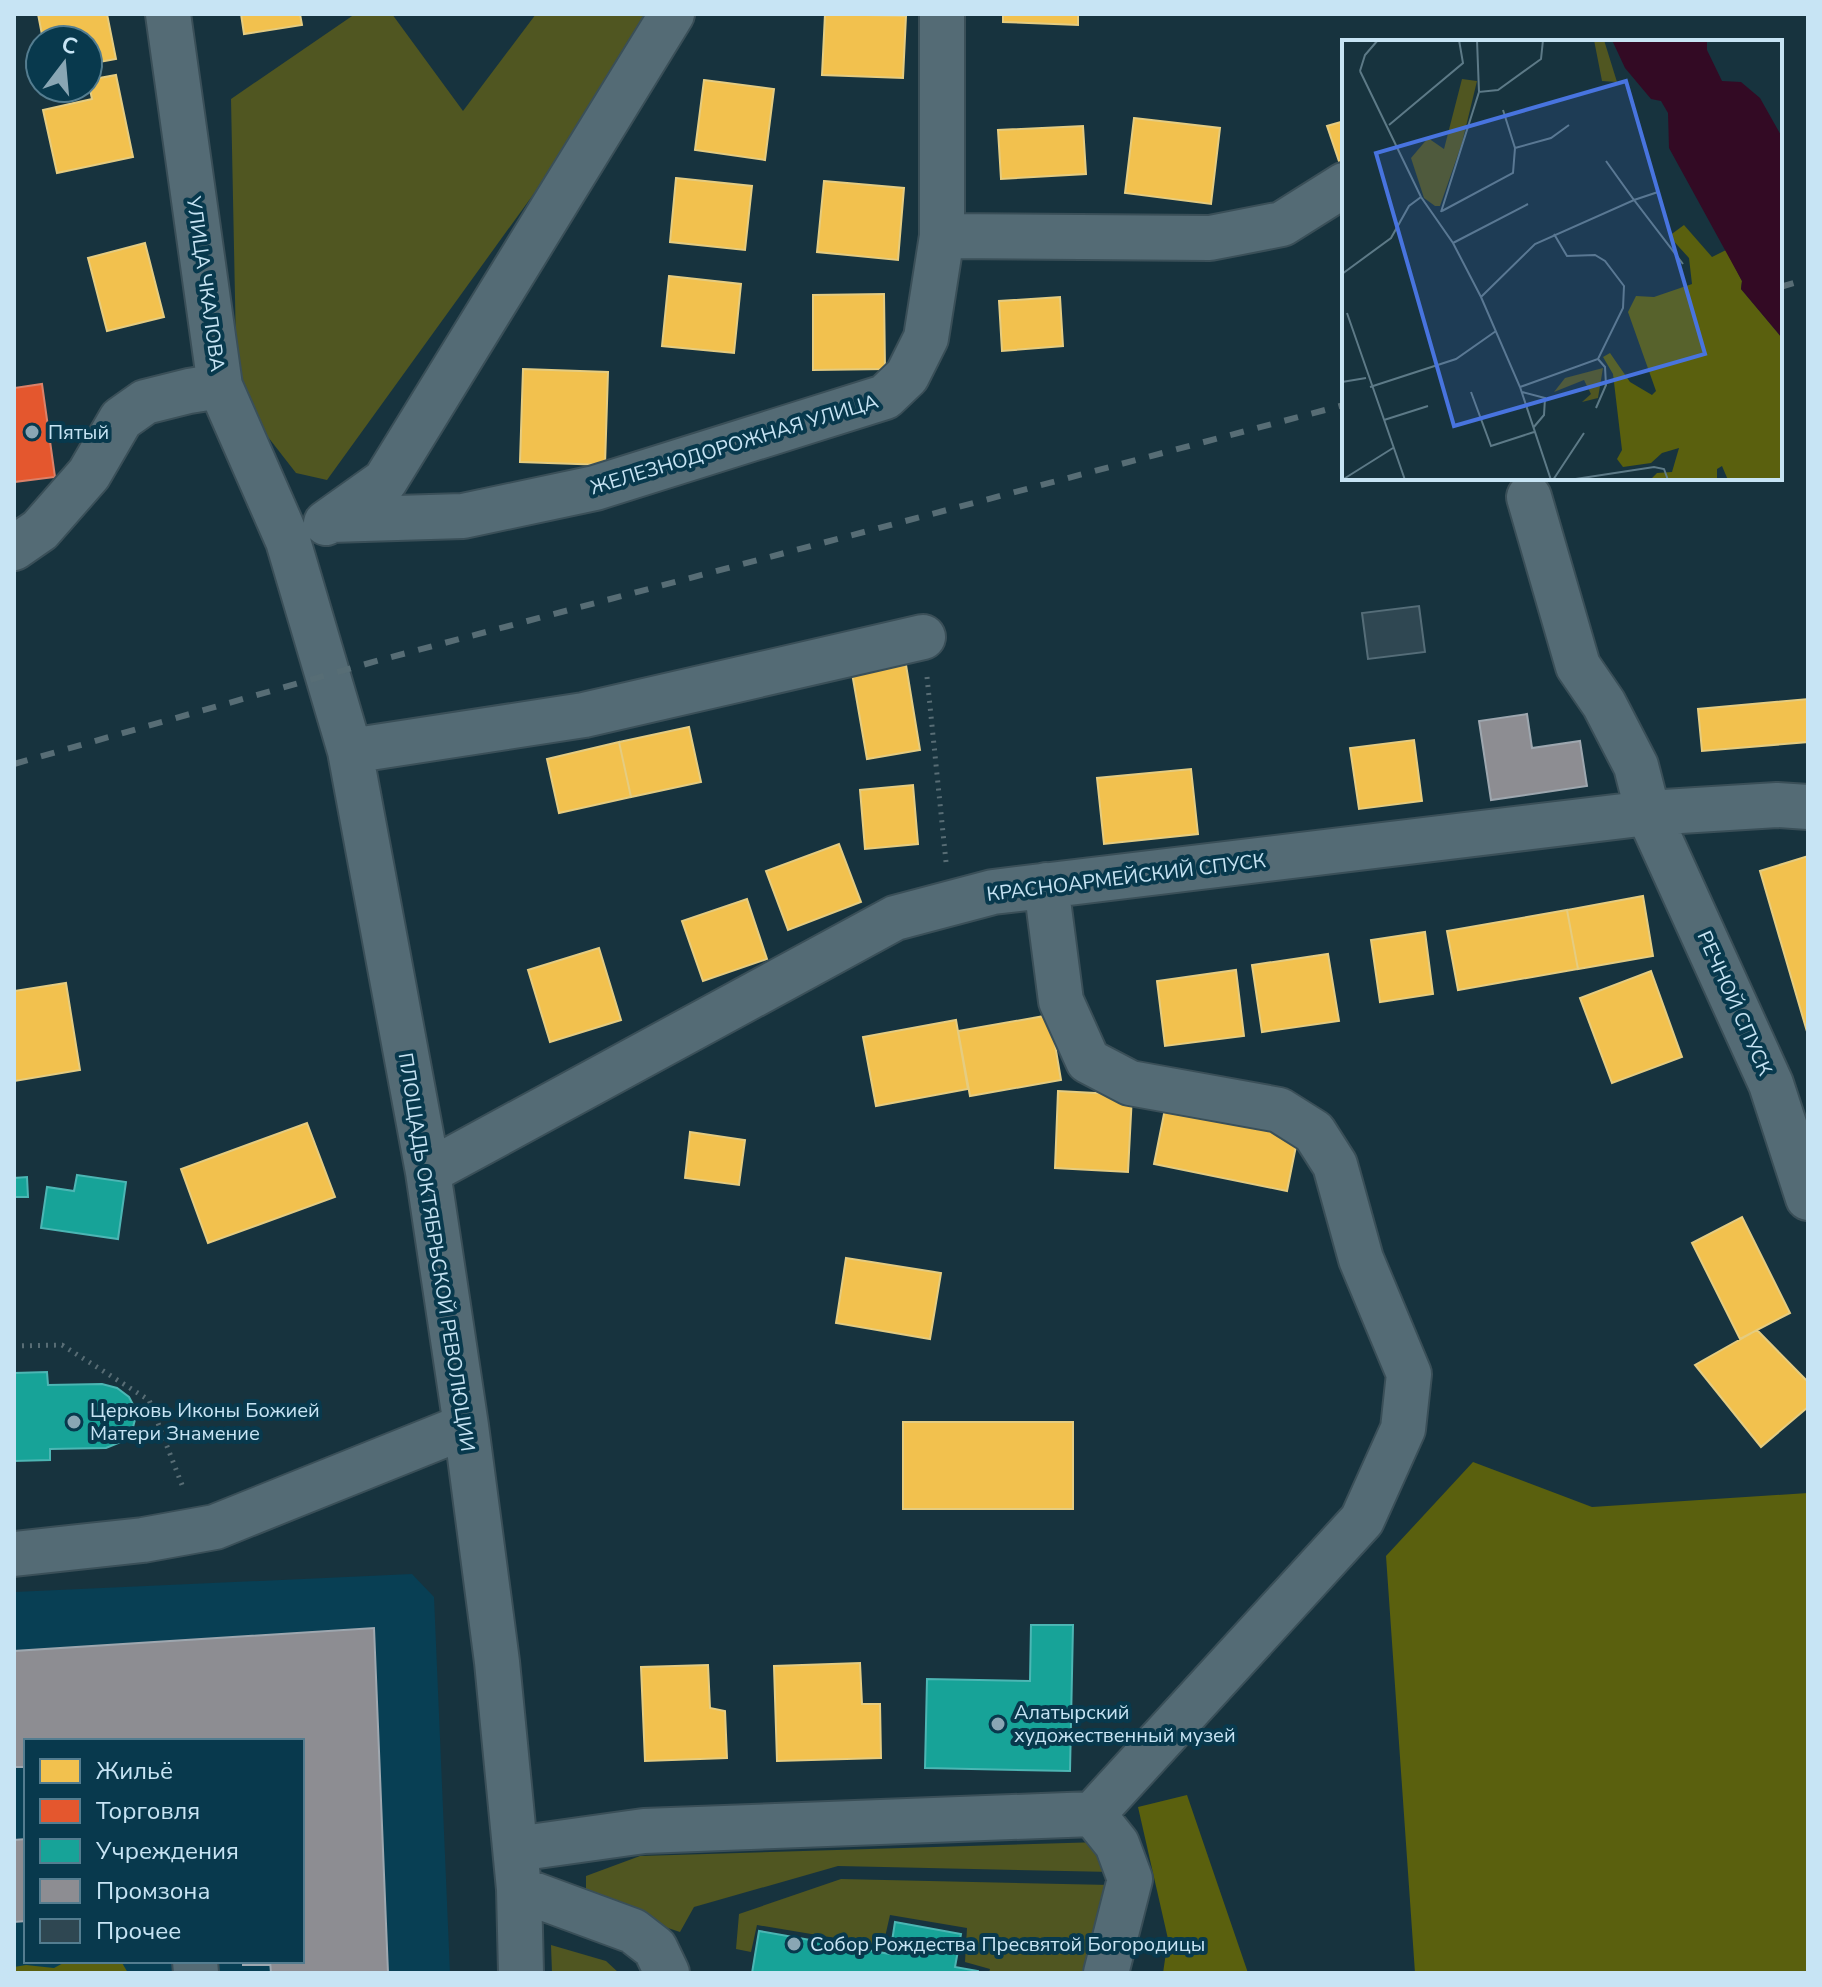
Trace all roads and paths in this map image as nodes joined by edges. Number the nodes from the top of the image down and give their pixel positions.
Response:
1 (168, 14) edge
2 (672, 14) edge
3 (942, 14) edge
4 (1342, 186) edge
5 (942, 236) junction
6 (220, 386) junction
7 (1529, 497) dead end
8 (331, 520) junction
9 (288, 541) junction
10 (14, 548) edge
11 (923, 637) joint
12 (350, 751) junction
13 (1808, 807) edge
14 (1648, 813) junction
15 (1046, 885) junction
16 (950, 903) junction
17 (428, 1172) junction
18 (1808, 1198) edge
19 (14, 1346) edge
20 (466, 1426) junction
21 (215, 1527) junction
22 (14, 1554) edge
23 (1093, 1814) junction
24 (517, 1869) junction
25 (521, 1973) edge
26 (667, 1973) edge
27 (1106, 1973) edge

1 - 6 street, УЛИЦА ЧКАЛОВА
2 - 8 street, ЖЕЛЕЗНОДОРОЖНАЯ УЛИЦА
3 - 5 street, ЖЕЛЕЗНОДОРОЖНАЯ УЛИЦА
4 - 5 street
5 - 8 street, ЖЕЛЕЗНОДОРОЖНАЯ УЛИЦА
6 - 9 street, УЛИЦА ЧКАЛОВА
6 - 10 street
7 - 14 street, РЕЧНОЙ СПУСК
8 - 9 street, ЖЕЛЕЗНОДОРОЖНАЯ УЛИЦА
9 - 12 street, ПЛОЩАДЬ ОКТЯБРЬСКОЙ РЕВОЛЮЦИИ
11 - 12 street
11 - 16 path
12 - 17 street, ПЛОЩАДЬ ОКТЯБРЬСКОЙ РЕВОЛЮЦИИ
13 - 14 street, КРАСНОАРМЕЙСКИЙ СПУСК
14 - 15 street, КРАСНОАРМЕЙСКИЙ СПУСК
14 - 18 street, РЕЧНОЙ СПУСК
15 - 16 street, КРАСНОАРМЕЙСКИЙ СПУСК
15 - 23 street
16 - 17 street, КРАСНОАРМЕЙСКИЙ СПУСК
17 - 20 street, ПЛОЩАДЬ ОКТЯБРЬСКОЙ РЕВОЛЮЦИИ
19 - 21 path
20 - 21 street
20 - 24 street, ПЛОЩАДЬ ОКТЯБРЬСКОЙ РЕВОЛЮЦИИ
21 - 22 street
23 - 24 street
23 - 27 street
24 - 25 street, ПЛОЩАДЬ ОКТЯБРЬСКОЙ РЕВОЛЮЦИИ
24 - 26 street

